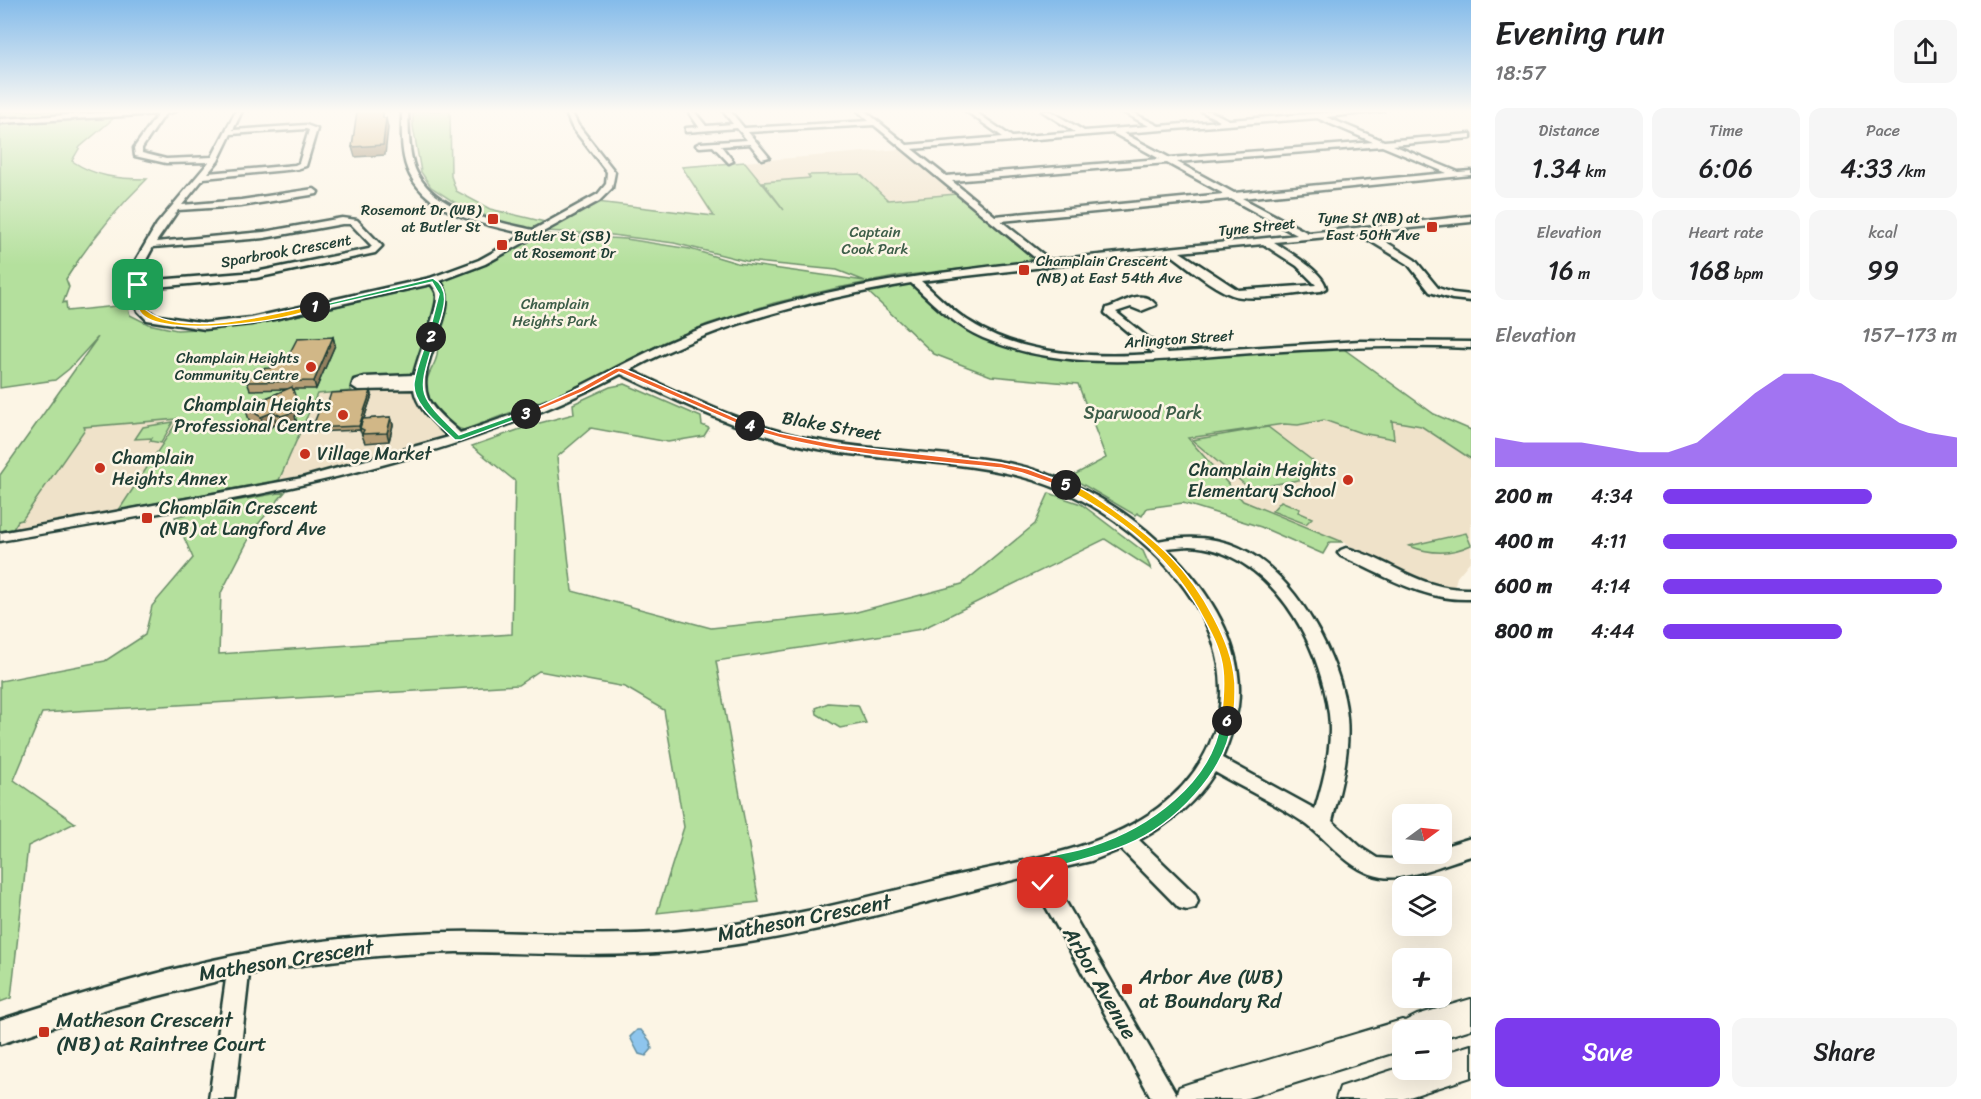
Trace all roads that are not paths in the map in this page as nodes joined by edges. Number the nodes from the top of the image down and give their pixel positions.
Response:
1 (213, 162) edge
2 (303, 162) edge
3 (411, 162) edge
4 (604, 162) edge
5 (924, 162) edge
6 (1152, 162) edge
7 (1170, 162) edge
8 (1429, 162) edge
9 (1471, 173) edge
10 (1459, 175) junction
11 (203, 176) junction
12 (944, 179) junction
13 (1471, 180) edge
14 (314, 192) dead end
15 (1234, 197) junction
16 (175, 208) junction
17 (994, 219) junction
18 (1471, 219) edge
19 (1450, 222) junction
20 (1360, 231) junction
21 (1471, 231) edge
22 (532, 233) junction
23 (1307, 237) junction
24 (1265, 241) junction
25 (148, 246) junction
26 (1172, 251) junction
27 (1047, 263) junction
28 (912, 278) junction
29 (433, 280) junction
30 (138, 285) junction
31 (1471, 298) edge
32 (1131, 304) dead end
33 (1471, 345) edge
34 (1164, 356) junction
35 (619, 369) junction
36 (458, 438) junction
37 (1048, 479) joint
38 (0, 537) edge
39 (1155, 546) junction
40 (1346, 553) dead end
41 (1471, 594) edge
42 (1213, 762) junction
43 (1321, 824) junction
44 (1125, 840) junction
45 (1471, 847) edge
46 (1034, 866) junction
47 (1186, 902) dead end
48 (239, 964) junction
49 (1471, 1014) edge
50 (1451, 1020) edge
51 (0, 1032) edge
52 (1392, 1038) edge
53 (1471, 1060) edge
54 (222, 1099) edge
55 (1166, 1099) edge
56 (1191, 1099) edge
57 (1352, 1099) edge

1 - 11 street
2 - 11 street
3 - 22 street
4 - 22 street
5 - 12 street
6 - 12 street
7 - 15 street
8 - 10 street
9 - 10 street
10 - 13 street
10 - 15 street
11 - 16 street
12 - 17 street
14 - 16 street
15 - 17 street
15 - 23 street
16 - 25 street
17 - 27 street
18 - 19 street, Tyne Street
19 - 20 street, Tyne Street
19 - 21 street
20 - 23 street, Tyne Street
20 - 31 street
22 - 29 street
23 - 24 street, Tyne Street
24 - 26 street, Tyne Street
24 - 26 street
25 - 30 street
25 - 30 street, Sparbrook Crescent
26 - 27 street, Tyne Street
27 - 28 street, Tyne Street
28 - 34 street, Arlington Street
28 - 35 street, Tyne Street
29 - 30 street
29 - 36 street
32 - 34 street
33 - 34 street, Arlington Street
35 - 36 street, Tyne Street
35 - 37 street, Blake Street
36 - 38 street, Tyne Street
37 - 39 street, Matheson Crescent
39 - 42 street, Matheson Crescent
39 - 43 street
40 - 41 street
42 - 43 street
42 - 44 street, Matheson Crescent
43 - 45 street
44 - 46 street, Matheson Crescent
44 - 47 street
46 - 48 street, Matheson Crescent
46 - 55 street, Arbor Avenue
48 - 51 street, Matheson Crescent
48 - 54 street
49 - 50 main road
52 - 56 main road
53 - 57 main road

